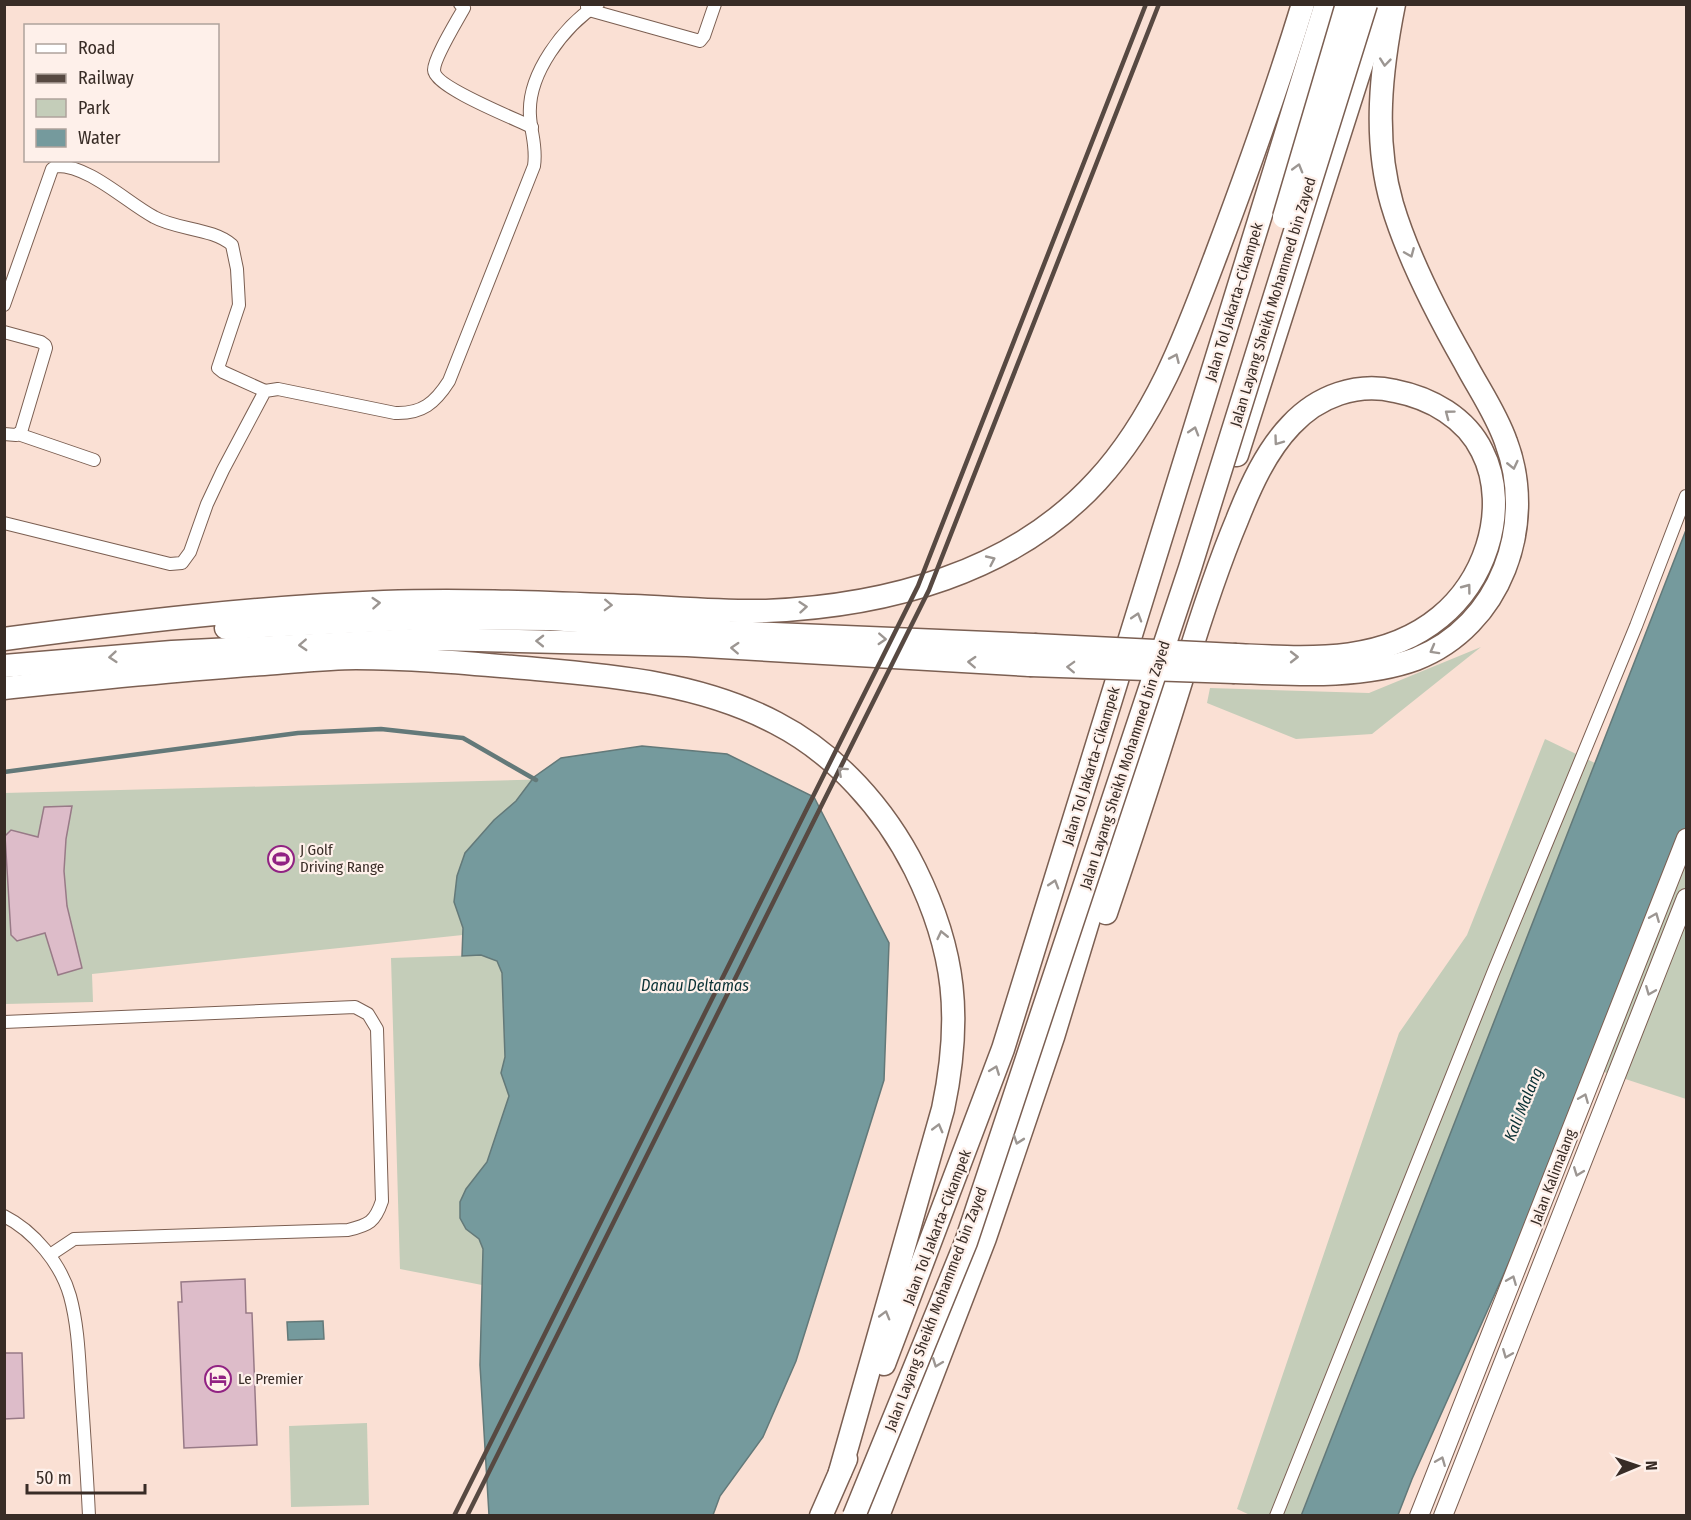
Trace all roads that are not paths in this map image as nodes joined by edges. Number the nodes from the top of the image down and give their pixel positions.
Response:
1 (460, 4) edge
2 (715, 4) edge
3 (1304, 4) edge
4 (1326, 4) edge
5 (1347, 4) edge
6 (1366, 4) edge
7 (1381, 4) edge
8 (1394, 4) edge
9 (590, 6) edge
10 (532, 127) junction
11 (4, 305) edge
12 (4, 332) edge
13 (265, 391) junction
14 (4, 434) edge
15 (18, 434) junction
16 (94, 460) dead end
17 (1686, 496) edge
18 (4, 522) edge
19 (551, 611) junction
20 (4, 639) edge
21 (4, 649) edge
22 (1032, 655) junction
23 (1235, 664) junction
24 (4, 666) edge
25 (4, 688) edge
26 (1686, 838) edge
27 (1686, 897) edge
28 (4, 1022) edge
29 (1053, 1037) junction
30 (4, 1216) edge
31 (50, 1255) junction
32 (840, 1472) junction
33 (89, 1515) edge
34 (821, 1515) edge
35 (841, 1515) edge
36 (854, 1515) edge
37 (878, 1515) edge
38 (1276, 1515) edge
39 (1419, 1515) edge
40 (1443, 1515) edge

1 - 10 street
2 - 9 street
19 -> 3 highway
32 -> 4 highway, Jalan Tol Jakarta–Cikampek
35 -> 5 highway, Jalan Layang Sheikh Mohammed bin Zayed, bridge
6 - 36 highway, Jalan Layang Sheikh Mohammed bin Zayed, bridge
7 - 29 highway
8 -> 23 highway
9 - 10 street
10 - 13 street
11 - 13 street
12 - 15 street
13 - 18 street
14 - 15 street
15 - 16 street
17 - 38 street
20 -> 19 highway
19 - 21 highway
19 -> 22 highway
22 - 23 highway, bridge
22 -> 24 highway
23 -> 29 highway
32 -> 25 highway
39 -> 26 main road, Jalan Kalimalang
27 -> 40 main road, Jalan Kalimalang
28 - 31 street
29 -> 37 highway
30 - 31 street
31 - 33 street
32 - 34 highway, Jalan Tol Jakarta–Cikampek

